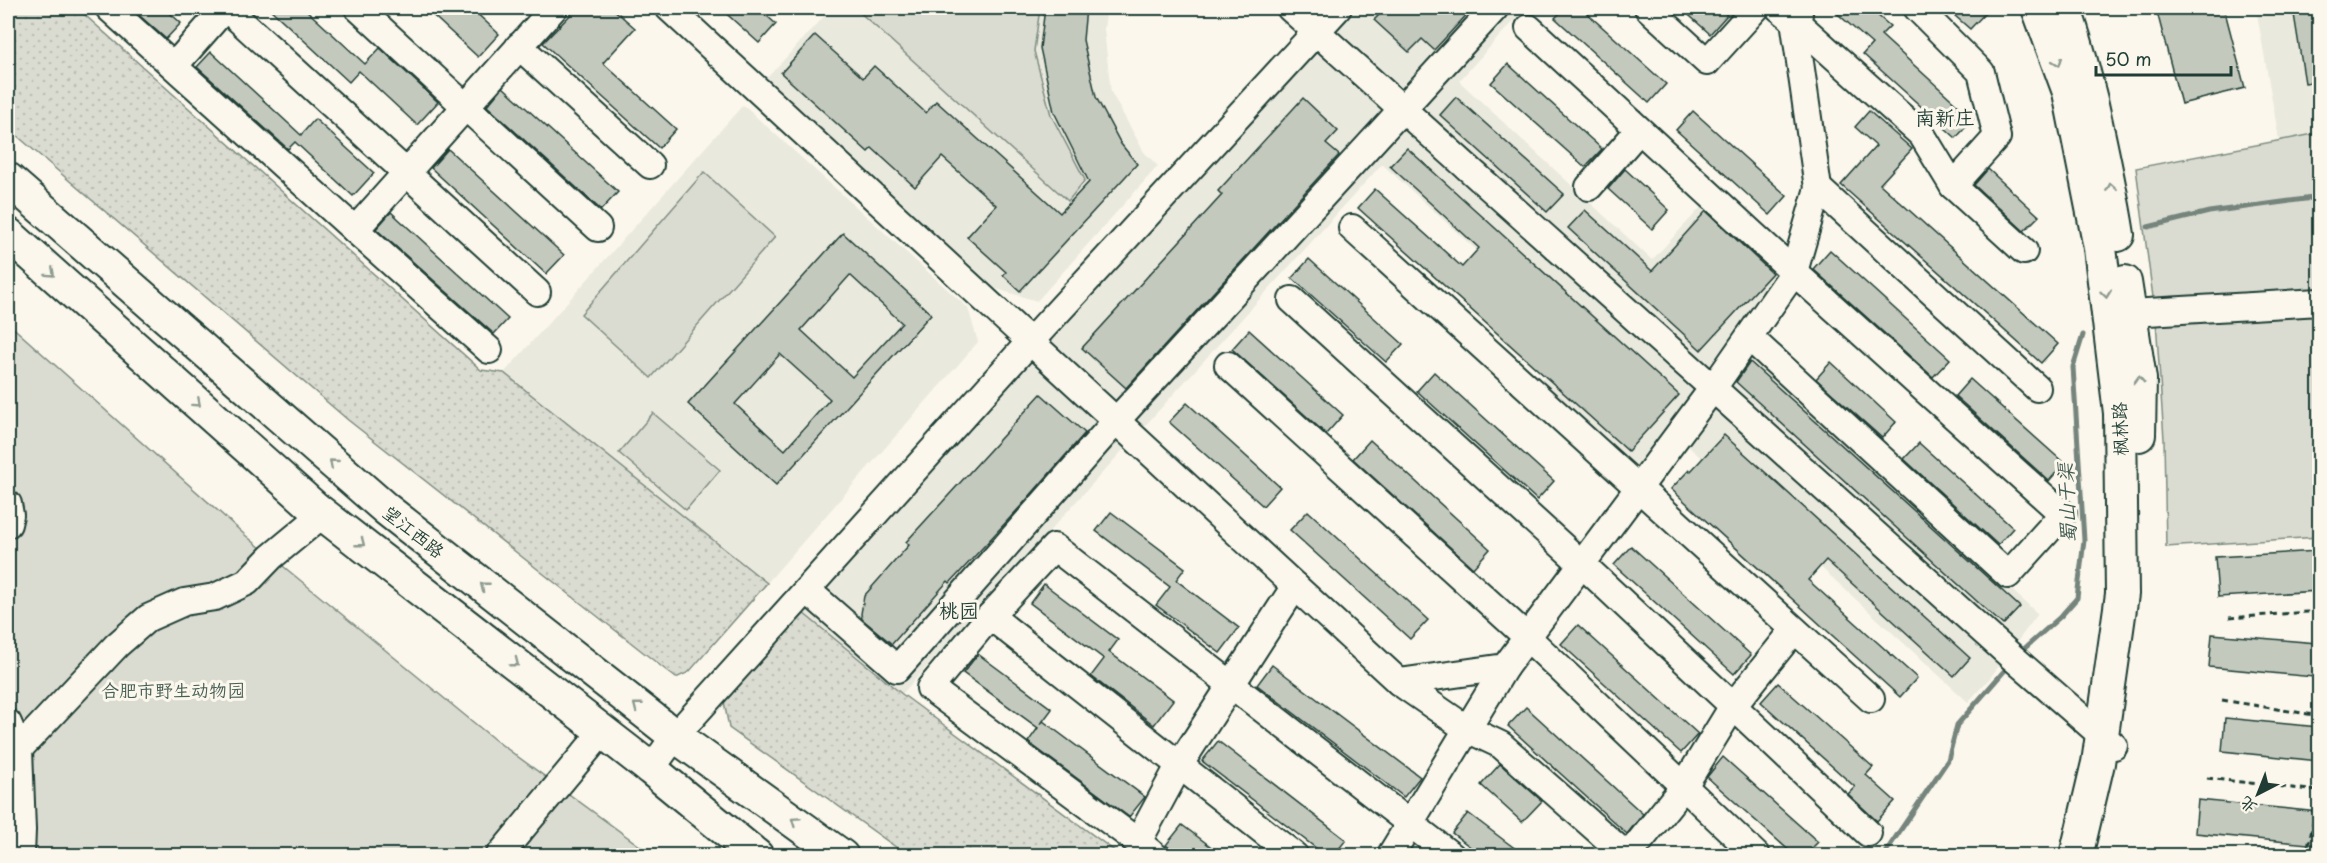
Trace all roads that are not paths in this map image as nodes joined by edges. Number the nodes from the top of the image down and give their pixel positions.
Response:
1 (109, 8) edge
2 (225, 8) edge
3 (358, 8) edge
4 (554, 8) edge
5 (669, 8) edge
6 (1290, 8) edge
7 (1338, 8) edge
8 (1495, 8) edge
9 (1648, 8) edge
10 (1756, 8) edge
11 (1917, 8) edge
12 (2038, 8) edge
13 (2064, 8) edge
14 (1793, 12) edge
15 (1529, 28) dead end
16 (1316, 32) junction
17 (519, 46) junction
18 (174, 66) junction
19 (464, 107) junction
20 (1402, 109) junction
21 (1640, 130) junction
22 (650, 165) dead end
23 (405, 173) junction
24 (8, 179) edge
25 (1953, 186) junction
26 (1589, 187) dead end
27 (1818, 188) junction
28 (598, 228) dead end
29 (1352, 228) dead end
30 (355, 230) junction
31 (8, 234) edge
32 (2024, 250) dead end
33 (1794, 272) junction
34 (537, 292) dead end
35 (1292, 300) dead end
36 (2319, 302) edge
37 (2130, 313) junction
38 (1749, 338) junction
39 (1030, 342) junction
40 (489, 350) dead end
41 (1228, 365) dead end
42 (1713, 388) junction
43 (2037, 388) dead end
44 (1116, 421) junction
45 (1638, 489) junction
46 (8, 504) edge
47 (323, 514) junction
48 (8, 524) edge
49 (1582, 564) junction
50 (1295, 586) junction
51 (807, 590) junction
52 (990, 616) junction
53 (1794, 630) junction
54 (1527, 638) junction
55 (1505, 666) junction
56 (1399, 682) junction
57 (1230, 684) junction
58 (1871, 699) dead end
59 (1733, 706) junction
60 (8, 723) edge
61 (1467, 729) junction
62 (603, 731) junction
63 (675, 736) junction
64 (2108, 741) junction
65 (13, 753) edge
66 (1180, 764) junction
67 (651, 769) junction
68 (1683, 786) junction
69 (1409, 824) junction
70 (1868, 833) dead end
71 (1146, 849) edge
72 (21, 855) edge
73 (499, 855) edge
74 (757, 855) edge
75 (842, 855) edge
76 (1295, 855) edge
77 (1390, 855) edge
78 (1452, 855) edge
79 (1628, 855) edge
80 (1757, 855) edge
81 (2076, 855) edge
82 (2096, 855) edge

1 - 18 street
2 - 18 street
2 - 23 street
3 - 19 street
4 - 17 street
5 - 39 street
6 - 16 street
7 - 16 street
8 - 20 street
9 - 10 street
11 - 25 street
12 -> 64 main road, 枫林路
37 -> 13 main road, 枫林路
14 - 25 street
14 - 27 street
15 - 21 street
16 - 20 street
16 - 39 street
17 - 19 street
17 - 22 street
18 - 30 street
19 - 23 street
19 - 28 street
20 - 42 street
20 - 44 street
21 - 26 street
21 - 33 street
23 - 30 street
23 - 34 street
63 -> 24 main road, 望江西路
25 - 32 street
27 - 33 street
27 - 43 street
29 - 45 street
30 - 40 street
31 -> 47 main road
33 - 38 street
33 - 38 street
35 - 49 street
36 - 37 street
64 -> 37 main road, 枫林路
38 - 42 street
39 - 44 street
39 - 51 street
41 - 54 street
42 - 45 street
42 - 64 street
44 - 50 street
44 - 51 street
45 - 49 street
45 - 53 street
46 - 48 street
47 -> 62 main road
47 - 65 street
49 - 54 street
49 - 59 street
50 - 56 street
50 - 57 street
51 - 63 street
52 - 57 street
52 - 66 street
52 - 71 street
53 - 58 street
53 - 59 street
54 - 55 street
54 - 68 street
55 - 56 street
55 - 61 street
56 - 61 street
57 - 66 street
57 - 69 street
59 - 68 street
59 - 70 street
60 - 65 street
61 - 69 street
61 - 79 street
62 - 67 main road
62 - 73 street
63 - 67 street
75 -> 63 main road, 望江西路
64 - 81 main road, 枫林路
64 - 82 main road, 枫林路
65 - 72 street
66 - 71 street
66 - 76 street
67 - 74 main road
68 - 79 street
68 - 80 street
69 - 77 street
69 - 78 street

